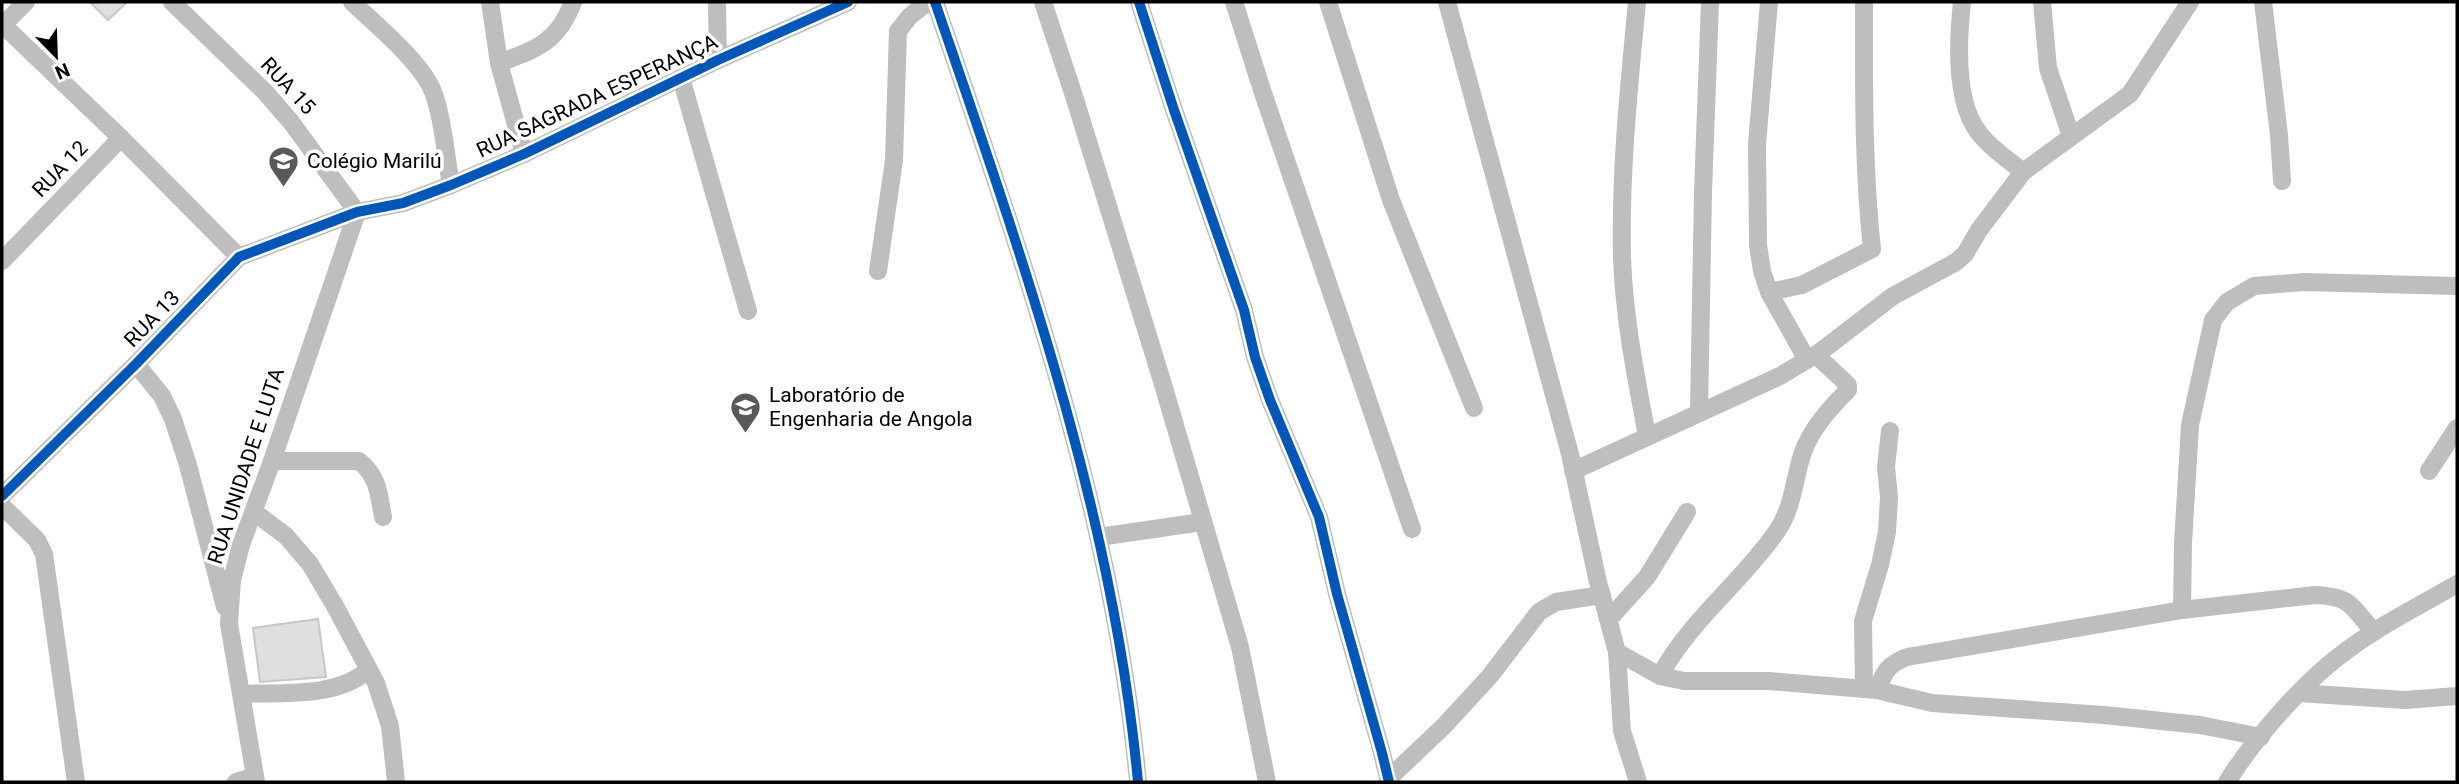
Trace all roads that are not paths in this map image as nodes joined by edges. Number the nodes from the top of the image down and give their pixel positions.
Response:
1 (26, 2) edge
2 (172, 2) edge
3 (352, 2) edge
4 (490, 2) edge
5 (573, 2) edge
6 (717, 2) edge
7 (848, 2) edge
8 (928, 2) edge
9 (935, 2) edge
10 (1043, 2) edge
11 (1139, 2) edge
12 (1234, 2) edge
13 (1328, 2) edge
14 (1447, 2) edge
15 (1637, 2) edge
16 (1710, 2) edge
17 (1769, 2) edge
18 (1864, 2) edge
19 (1962, 2) edge
20 (2042, 2) edge
21 (2190, 2) edge
22 (2263, 2) edge
23 (2, 26) edge
24 (718, 60) junction
25 (499, 63) junction
26 (681, 78) junction
27 (2071, 136) junction
28 (121, 138) junction
29 (524, 154) junction
30 (2023, 172) junction
31 (2282, 181) dead end
32 (450, 185) junction
33 (357, 212) junction
34 (239, 257) junction
35 (2, 261) edge
36 (878, 271) dead end
37 (2457, 286) edge
38 (1769, 292) junction
39 (748, 311) dead end
40 (1811, 358) junction
41 (136, 364) junction
42 (1474, 408) dead end
43 (1699, 412) junction
44 (2457, 428) edge
45 (1891, 431) dead end
46 (1647, 436) junction
47 (272, 461) junction
48 (1573, 471) junction
49 (2429, 471) dead end
50 (2, 496) edge
51 (2, 506) edge
52 (254, 512) junction
53 (1687, 512) dead end
54 (383, 517) dead end
55 (1202, 522) junction
56 (1412, 529) dead end
57 (1099, 537) junction
58 (2457, 584) edge
59 (1602, 595) junction
60 (2182, 610) junction
61 (1609, 619) junction
62 (229, 624) junction
63 (2374, 632) junction
64 (1617, 652) junction
65 (368, 670) junction
66 (1660, 676) junction
67 (1870, 690) junction
68 (2299, 693) junction
69 (243, 694) junction
70 (2457, 696) edge
71 (2262, 737) junction
72 (255, 779) edge
73 (1389, 781) edge
74 (76, 782) edge
75 (236, 782) edge
76 (396, 782) edge
77 (1138, 782) edge
78 (1267, 782) edge
79 (1638, 782) edge
80 (2227, 782) edge

1 - 23 street
2 - 33 street, RUA 15
3 - 32 street
4 - 25 street
5 - 25 street
6 - 24 street
7 - 24 street, RUA SAGRADA ESPERANÇA
8 - 36 street
9 - 57 street
10 - 55 street
11 - 73 street
12 - 56 street
13 - 42 street
14 - 48 street
15 - 46 street
16 - 43 street
17 - 38 street
18 - 38 street
19 - 30 street
20 - 27 street
21 - 27 street
22 - 31 street
23 - 28 street
24 - 26 street, RUA SAGRADA ESPERANÇA
25 - 29 street
26 - 29 street, RUA SAGRADA ESPERANÇA
26 - 39 street
27 - 30 street
28 - 34 street
28 - 35 street, RUA 12
29 - 32 street, RUA SAGRADA ESPERANÇA
30 - 40 street
32 - 33 street, RUA SAGRADA ESPERANÇA
33 - 34 street, RUA 13
33 - 47 street, RUA UNIDADE E LUTA
34 - 41 street, RUA 13
37 - 60 street
38 - 40 street
40 - 43 street
40 - 66 street
41 - 50 street, RUA 13
41 - 62 street
43 - 46 street
44 - 49 street
45 - 67 street
46 - 48 street
47 - 52 street, RUA UNIDADE E LUTA
47 - 54 street
48 - 59 street
51 - 74 street
52 - 62 street, RUA UNIDADE E LUTA
52 - 65 street
53 - 61 street
55 - 57 street
55 - 78 street
57 - 77 street
58 - 63 street
59 - 61 street
59 - 73 street
60 - 63 street
60 - 67 street
61 - 64 street
62 - 69 street, RUA UNIDADE E LUTA
63 - 68 street
64 - 66 street
64 - 79 street
65 - 69 street
65 - 76 street
66 - 67 street
67 - 71 street
68 - 70 street
68 - 71 street
69 - 72 street, RUA UNIDADE E LUTA
71 - 80 street
72 - 75 street

